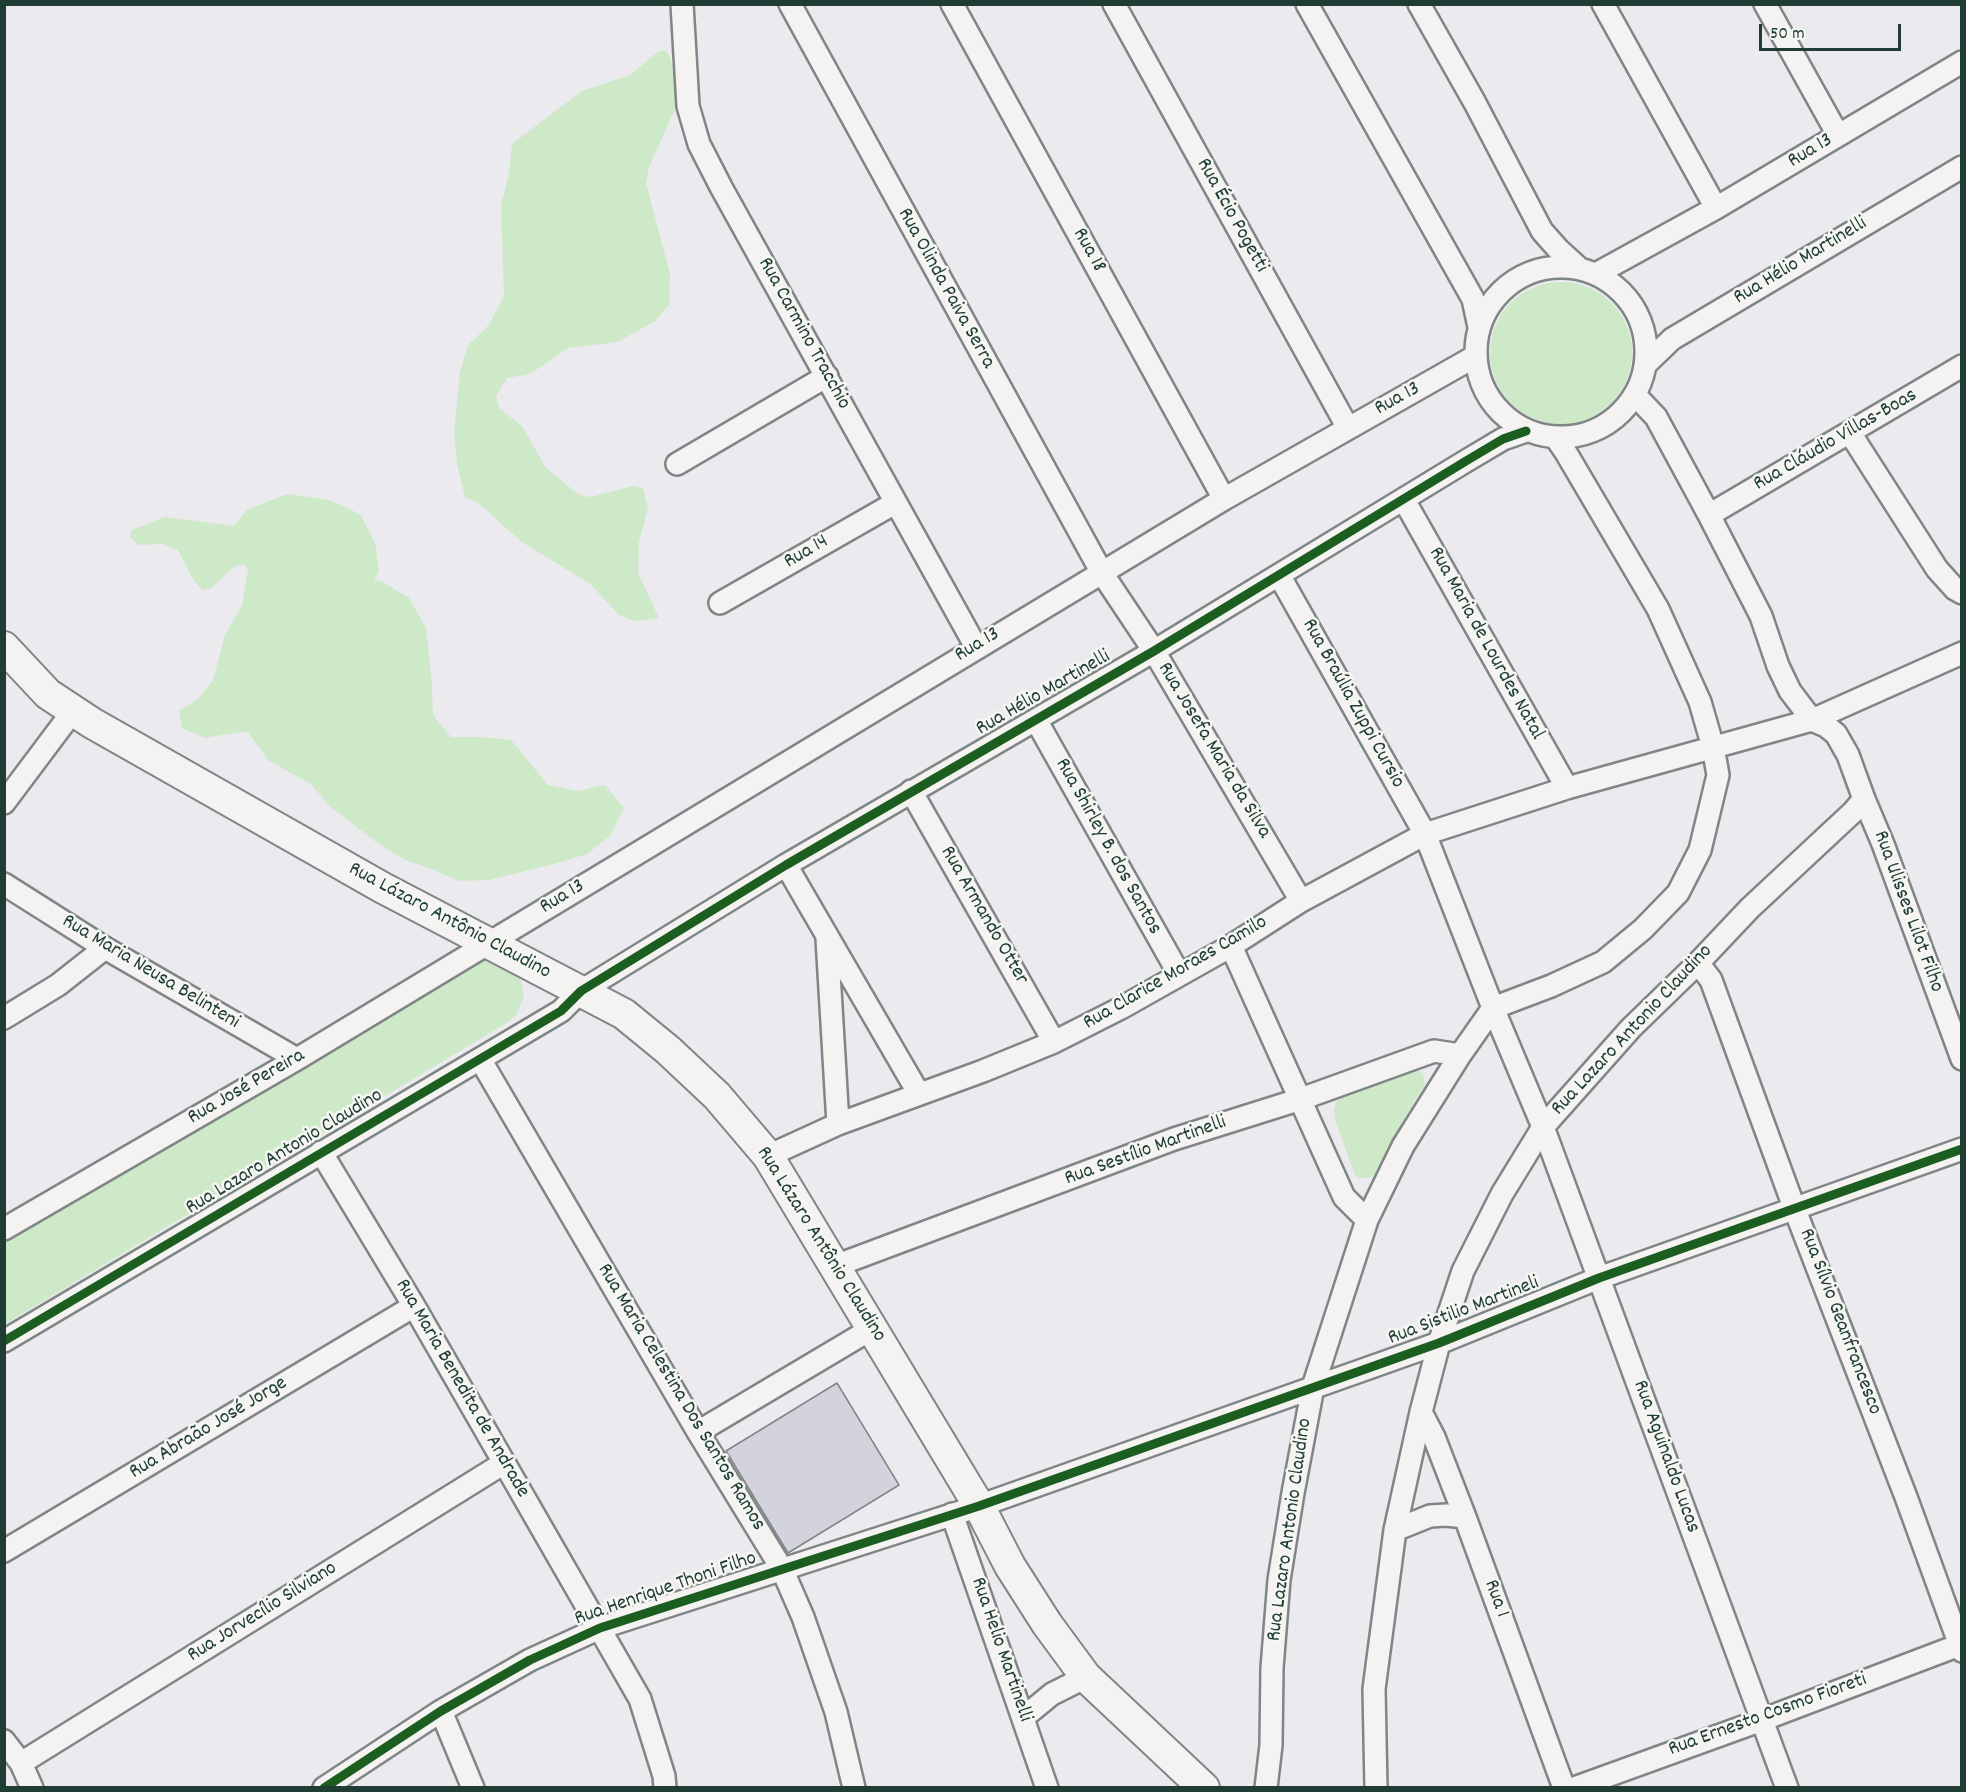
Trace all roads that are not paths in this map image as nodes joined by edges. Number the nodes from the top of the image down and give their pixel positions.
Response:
1 (682, 4) edge
2 (790, 4) edge
3 (952, 4) edge
4 (1114, 4) edge
5 (1307, 4) edge
6 (1419, 4) edge
7 (1603, 4) edge
8 (1765, 4) edge
9 (1962, 62) edge
10 (1838, 135) junction
11 (1962, 166) edge
12 (1716, 208) junction
13 (1588, 271) junction
14 (1479, 327) junction
15 (1474, 357) junction
16 (1646, 365) junction
17 (1962, 366) edge
18 (827, 376) junction
19 (1635, 395) junction
20 (1348, 428) junction
21 (1526, 431) junction
22 (1850, 433) junction
23 (1556, 438) junction
24 (677, 464) dead end
25 (1224, 499) junction
26 (1404, 500) junction
27 (895, 503) junction
28 (1709, 515) junction
29 (1102, 573) junction
30 (1279, 575) junction
31 (1962, 594) edge
32 (720, 603) dead end
33 (4, 647) edge
34 (976, 647) junction
35 (1154, 651) junction
36 (1962, 653) edge
37 (73, 711) junction
38 (1036, 720) junction
39 (1812, 720) junction
40 (1713, 747) junction
41 (1567, 788) junction
42 (911, 791) junction
43 (1864, 799) junction
44 (4, 803) edge
45 (1425, 834) junction
46 (786, 865) junction
47 (4, 884) edge
48 (1301, 901) junction
49 (827, 934) junction
50 (488, 944) junction
51 (1231, 946) junction
52 (105, 948) junction
53 (1698, 963) junction
54 (1179, 974) junction
55 (581, 992) junction
56 (1493, 1008) junction
57 (4, 1018) edge
58 (1054, 1042) junction
59 (1460, 1055) junction
60 (297, 1059) junction
61 (480, 1059) junction
62 (1962, 1059) edge
63 (918, 1094) junction
64 (1301, 1099) junction
65 (838, 1124) junction
66 (1543, 1127) junction
67 (1962, 1149) edge
68 (321, 1152) junction
69 (768, 1156) junction
70 (1795, 1210) junction
71 (1367, 1220) junction
72 (4, 1229) edge
73 (835, 1266) junction
74 (1599, 1278) junction
75 (414, 1306) junction
76 (873, 1328) junction
77 (4, 1341) edge
78 (1439, 1343) junction
79 (1313, 1387) junction
80 (1421, 1412) junction
81 (698, 1431) junction
82 (504, 1464) junction
83 (965, 1510) junction
84 (1465, 1517) junction
85 (1395, 1530) junction
86 (4, 1551) edge
87 (782, 1569) junction
88 (600, 1628) junction
89 (1961, 1647) edge
90 (1086, 1677) junction
91 (441, 1711) junction
92 (1024, 1717) junction
93 (1762, 1720) junction
94 (4, 1741) edge
95 (21, 1763) junction
96 (32, 1788) edge
97 (324, 1788) edge
98 (473, 1788) edge
99 (665, 1788) edge
100 (854, 1788) edge
101 (1047, 1788) edge
102 (1204, 1788) edge
103 (1266, 1788) edge
104 (1376, 1788) edge
105 (1564, 1788) edge
106 (1574, 1788) edge
107 (1787, 1788) edge

1 - 18 street, Rua Carmino Tracchio
2 - 29 street, Rua Olinda Paiva Serra
3 - 25 street, Rua 18
4 - 20 street, Rua Écio Pogetti
5 - 14 street
6 - 13 street
7 - 12 street
8 - 10 street
9 - 10 street, Rua 13
10 - 12 street, Rua 13
11 - 16 street, Rua Hélio Martinelli
12 - 13 street, Rua 13
13 - 14 street
13 - 16 street
14 - 15 street
15 - 20 street, Rua 13
15 - 21 street
16 - 19 street
17 - 22 street, Rua Cláudio Villas-Boas
18 - 24 street
18 - 27 street, Rua Carmino Tracchio
19 - 23 street
19 - 28 street
20 - 25 street, Rua 13
21 - 23 street
21 - 26 street, Rua Hélio Martinelli
22 - 28 street, Rua Cláudio Villas-Boas
22 - 31 street
23 - 40 street
25 - 29 street, Rua 13
26 - 30 street, Rua Hélio Martinelli
26 - 41 street, Rua Maria de Lourdes Natal
27 - 32 street, Rua 14
27 - 34 street, Rua Carmino Tracchio
28 - 39 street
29 - 34 street, Rua 13
29 - 35 street, Rua Josefa Maria da Silva
30 - 35 street, Rua Hélio Martinelli
30 - 45 street, Rua Braúlia Zuppi Cursio
33 - 37 main road, Rua Lázaro Antônio Claudino
34 - 50 street, Rua 13
35 - 38 street, Rua Hélio Martinelli
35 - 48 street, Rua Josefa Maria da Silva
36 - 39 street, Rua Clarice Moraes Camilo
37 - 44 street
37 - 50 main road, Rua Lázaro Antônio Claudino
38 - 42 street, Rua Hélio Martinelli
38 - 54 street, Rua Shirley B. dos Santos
39 - 40 street, Rua Clarice Moraes Camilo
39 - 43 street
40 - 41 street, Rua Clarice Moraes Camilo
40 - 56 street
41 - 45 street, Rua Clarice Moraes Camilo
42 - 46 street, Rua Hélio Martinelli
42 - 58 street, Rua Armando Otter
43 - 53 street, Rua Lazaro Antonio Claudino
43 - 62 street, Rua Ulisses Lilot Filho
45 - 48 street, Rua Clarice Moraes Camilo
45 - 56 street
46 - 49 street
46 - 55 street, Rua Hélio Martinelli
47 - 52 street, Rua Maria Neusa Belinteni
48 - 51 street, Rua Clarice Moraes Camilo
49 - 63 street
49 - 65 street
50 - 55 main road, Rua Lázaro Antônio Claudino
50 - 60 street, Rua José Pereira
51 - 54 street, Rua Clarice Moraes Camilo
51 - 64 street
52 - 57 street
52 - 60 street, Rua Maria Neusa Belinteni
53 - 66 street, Rua Lazaro Antonio Claudino
53 - 70 street, Rua Sílvio Geanfrancesco
54 - 58 street, Rua Clarice Moraes Camilo
55 - 61 street, Rua Lazaro Antonio Claudino
55 - 69 main road, Rua Lázaro Antônio Claudino
56 - 59 street, Rua Lazaro Antonio Claudino
56 - 66 street
58 - 63 street, Rua Clarice Moraes Camilo
59 - 64 street, Rua Sestílio Martinelli
59 - 71 street, Rua Lazaro Antonio Claudino
60 - 72 street, Rua José Pereira
61 - 68 street, Rua Lazaro Antonio Claudino
61 - 81 street, Rua Maria Celestina Dos Santos Ramos
63 - 65 street, Rua Clarice Moraes Camilo
64 - 71 street
64 - 73 street, Rua Sestílio Martinelli
65 - 69 street, Rua Clarice Moraes Camilo
66 - 74 street, Rua Aguinaldo Lucas
66 - 78 street, Rua Lazaro Antonio Claudino
67 - 70 street, Rua Sistilio Martineli
68 - 75 street, Rua Maria Benedita de Andrade
68 - 77 street, Rua Lazaro Antonio Claudino
69 - 73 main road, Rua Lázaro Antônio Claudino
70 - 74 street, Rua Sistilio Martineli
70 - 89 street, Rua Sílvio Geanfrancesco
71 - 79 street, Rua Lazaro Antonio Claudino
73 - 76 main road, Rua Lázaro Antônio Claudino
74 - 78 street, Rua Sistilio Martineli
74 - 93 street, Rua Aguinaldo Lucas
75 - 82 street, Rua Maria Benedita de Andrade
75 - 86 street, Rua Abraão José Jorge
76 - 81 street
76 - 83 main road, Rua Lázaro Antônio Claudino
78 - 79 street, Rua Sistilio Martineli
78 - 80 street, Rua Lazaro Antonio Claudino
79 - 83 street, Rua Sistilio Martineli
79 - 103 street, Rua Lazaro Antonio Claudino
80 - 84 street, Rua 1
80 - 85 street, Rua Lazaro Antonio Claudino
81 - 87 street, Rua Maria Celestina Dos Santos Ramos
82 - 88 street, Rua Maria Benedita de Andrade
82 - 95 street, Rua Jorvecílio Silviano
83 - 87 street, Rua Henrique Thoni Filho
83 - 90 main road, Rua Lázaro Antônio Claudino
83 - 92 street, Rua Helio Martinelli
84 - 85 street
84 - 105 street, Rua 1
85 - 104 street, Rua Lazaro Antonio Claudino
87 - 88 street, Rua Henrique Thoni Filho
87 - 100 street, Rua Maria Celestina Dos Santos Ramos
88 - 91 street, Rua Henrique Thoni Filho
88 - 99 street, Rua Maria Benedita de Andrade
89 - 93 street, Rua Ernesto Cosmo Fioreti
90 - 92 street
90 - 102 main road, Rua Lázaro Antônio Claudino
91 - 97 street, Rua Henrique Thoni Filho
91 - 98 street
92 - 101 street, Rua Helio Martinelli
93 - 106 street, Rua Ernesto Cosmo Fioreti
93 - 107 street, Rua Aguinaldo Lucas
94 - 95 street
95 - 96 street

